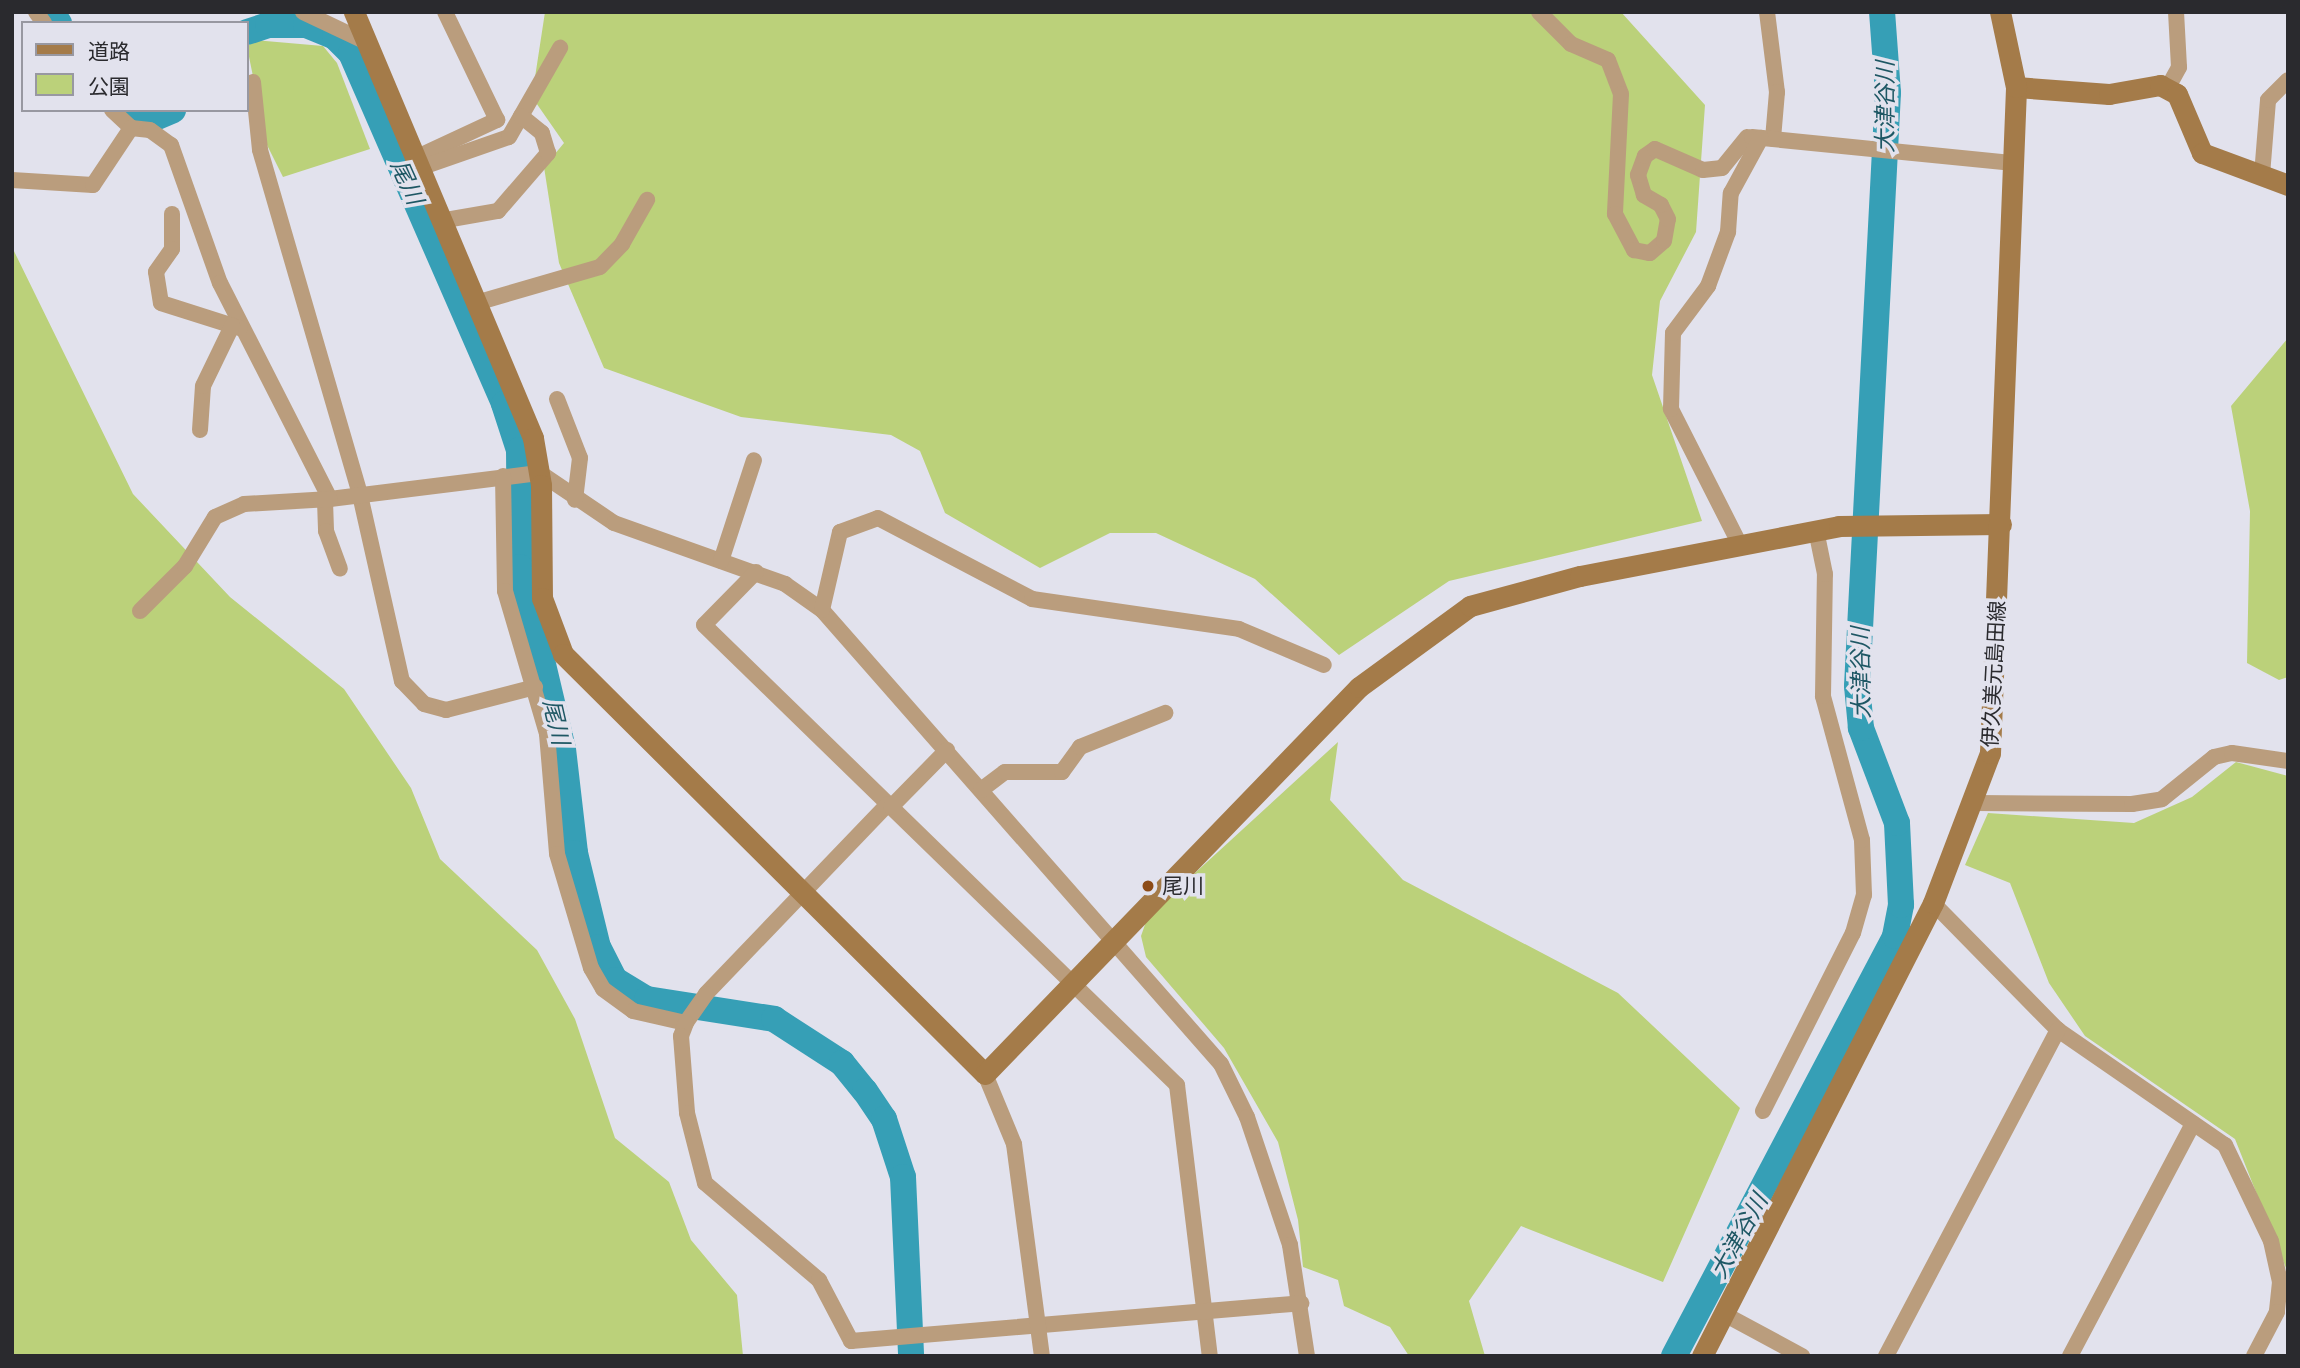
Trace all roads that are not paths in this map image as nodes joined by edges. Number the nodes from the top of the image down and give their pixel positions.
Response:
1 (303, 12) edge
2 (354, 12) edge
3 (445, 12) edge
4 (1539, 12) edge
5 (1767, 12) edge
6 (2000, 12) edge
7 (2176, 12) edge
8 (362, 40) junction
9 (560, 48) dead end
10 (2288, 80) edge
11 (253, 82) dead end
12 (2016, 87) junction
13 (2167, 89) junction
14 (114, 112) edge
15 (521, 116) junction
16 (131, 128) junction
17 (1756, 138) junction
18 (2014, 163) junction
19 (415, 164) junction
20 (2262, 176) junction
21 (12, 180) edge
22 (2288, 185) edge
23 (647, 200) dead end
24 (172, 214) dead end
25 (440, 220) junction
26 (476, 303) junction
27 (236, 327) junction
28 (557, 399) dead end
29 (200, 430) dead end
30 (754, 460) dead end
31 (536, 474) junction
32 (506, 476) junction
33 (360, 495) junction
34 (327, 500) junction
35 (575, 500) junction
36 (2001, 523) junction
37 (1816, 530) junction
38 (1740, 545) junction
39 (722, 561) junction
40 (340, 569) dead end
41 (756, 572) junction
42 (822, 610) junction
43 (140, 611) dead end
44 (1324, 665) dead end
45 (535, 687) junction
46 (1165, 713) dead end
47 (947, 750) junction
48 (2288, 761) edge
49 (981, 790) junction
50 (1976, 803) junction
51 (889, 806) junction
52 (803, 894) junction
53 (1933, 903) junction
54 (1112, 940) junction
55 (1072, 983) junction
56 (688, 1020) junction
57 (2057, 1030) junction
58 (985, 1074) junction
59 (1763, 1111) dead end
60 (2193, 1124) junction
61 (1301, 1303) junction
62 (1205, 1311) junction
63 (1724, 1314) junction
64 (1039, 1328) junction
65 (1042, 1356) edge
66 (1210, 1356) edge
67 (1307, 1356) edge
68 (1702, 1356) edge
69 (1802, 1356) edge
70 (1886, 1356) edge
71 (2070, 1356) edge
72 (2254, 1356) edge

1 - 8 street
2 - 8 street
3 - 19 street
4 - 17 street
5 - 17 street
6 - 12 street, 伊久美元島田線
7 - 13 street
8 - 19 street
9 - 15 street
10 - 20 street
11 - 33 street
12 - 13 street
12 - 18 street, 伊久美元島田線
13 - 20 street
14 - 16 street
15 - 19 street
15 - 25 street
16 - 21 street
16 - 27 street
17 - 18 street
17 - 38 street
18 - 36 street, 伊久美元島田線
19 - 25 street
20 - 22 street
23 - 26 street
24 - 27 street
25 - 26 street
26 - 31 street
27 - 29 street
27 - 34 street
28 - 35 street
30 - 39 street
31 - 32 street
31 - 35 street
31 - 52 street
32 - 33 street
32 - 45 street
33 - 34 street
33 - 45 street
34 - 40 street
34 - 43 street
35 - 39 street
36 - 37 street
36 - 50 street, 伊久美元島田線
37 - 38 street
37 - 59 street
38 - 54 street
39 - 41 street
41 - 42 street
41 - 51 street
42 - 44 street
42 - 47 street
45 - 56 street
46 - 49 street
47 - 49 street
47 - 51 street
48 - 50 street
49 - 54 street
50 - 53 street, 伊久美元島田線
51 - 52 street
51 - 55 street
52 - 56 street
52 - 58 street
53 - 57 street
53 - 63 street, 伊久美元島田線
54 - 55 street
54 - 61 street
55 - 58 street
55 - 62 street
56 - 64 street
57 - 60 street
57 - 70 street
58 - 64 street
60 - 71 street
60 - 72 street
61 - 62 street
61 - 67 street
62 - 64 street
62 - 66 street
63 - 68 street, 伊久美元島田線
63 - 69 street
64 - 65 street

